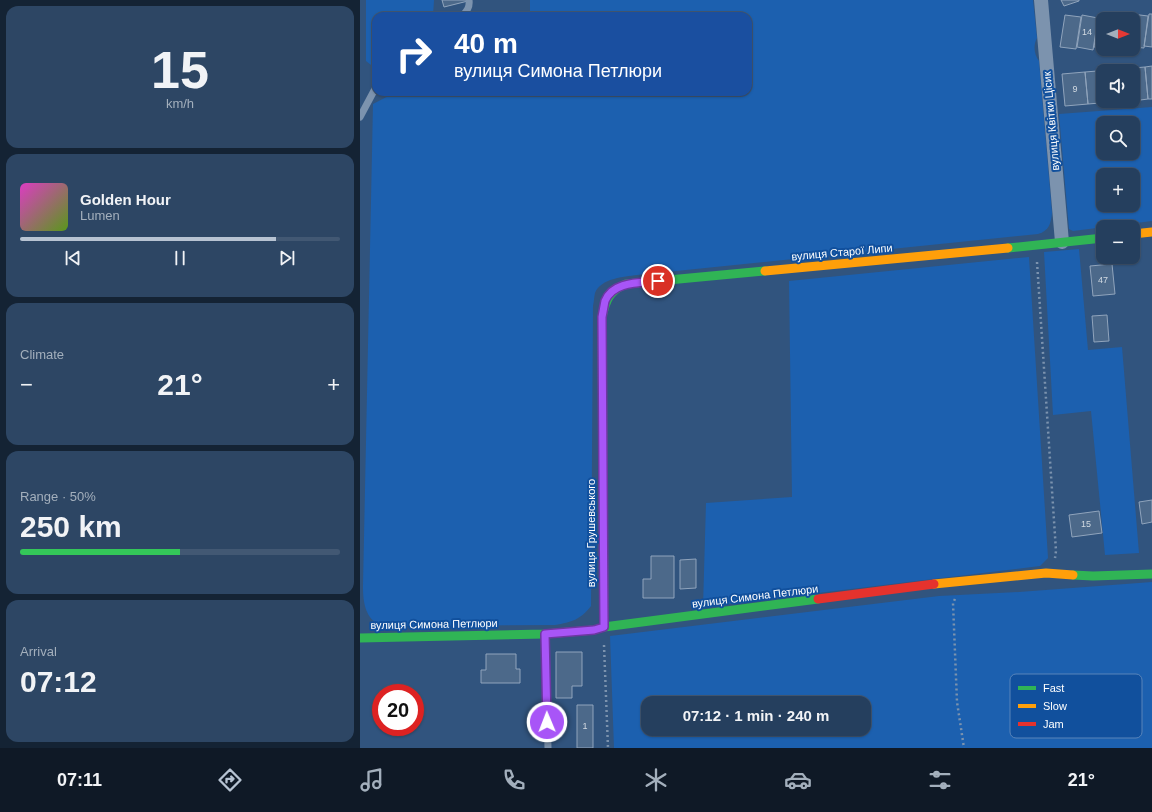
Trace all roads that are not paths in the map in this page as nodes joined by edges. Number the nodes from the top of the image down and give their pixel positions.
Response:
1 (469, 0) edge
2 (1040, 0) edge
3 (466, 12) edge
4 (372, 95) edge
5 (360, 118) edge
6 (1152, 232) edge
7 (1140, 233) edge
8 (1096, 239) edge
9 (1062, 242) junction
10 (602, 317) joint
11 (1152, 574) edge
12 (604, 627) junction
13 (545, 634) junction
14 (360, 638) edge
15 (548, 748) edge

1 - 3 lane
2 - 9 street, вулиця Квітки Цісик
4 - 5 lane
6 - 7 street
8 - 9 street, вулиця Старої Липи
9 - 10 street, вулиця Старої Липи
10 - 12 street, вулиця Грушевського
11 - 12 street, вулиця Симона Петлюри
12 - 13 street, вулиця Симона Петлюри
13 - 14 street, вулиця Симона Петлюри
13 - 15 lane

